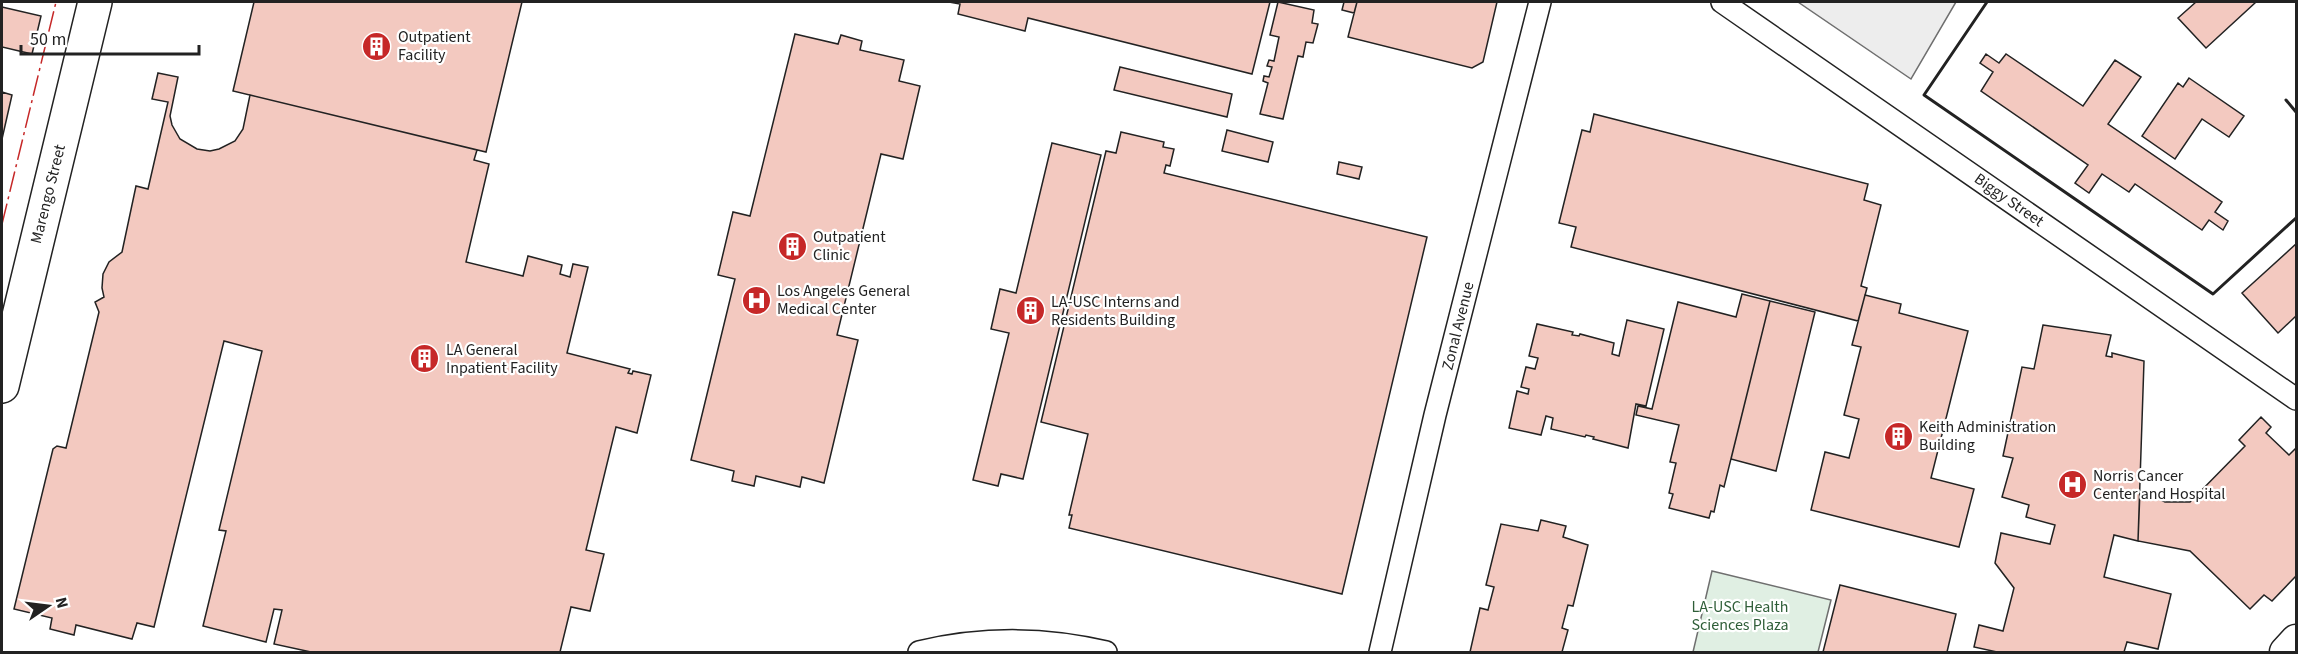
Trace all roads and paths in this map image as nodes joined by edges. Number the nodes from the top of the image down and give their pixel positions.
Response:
1 (94, 2) edge
2 (1540, 2) edge
3 (1722, 2) edge
4 (5, 352) edge
5 (2, 386) edge
6 (2296, 399) edge
7 (2296, 640) edge
8 (919, 652) edge
9 (1106, 652) edge
10 (1380, 652) edge
11 (2285, 652) edge

1 - 4 main road, Marengo Street
2 - 10 street, Zonal Avenue
3 - 6 street, Biggy Street
4 - 5 main road, Marengo Street
7 - 11 street
8 - 9 street

